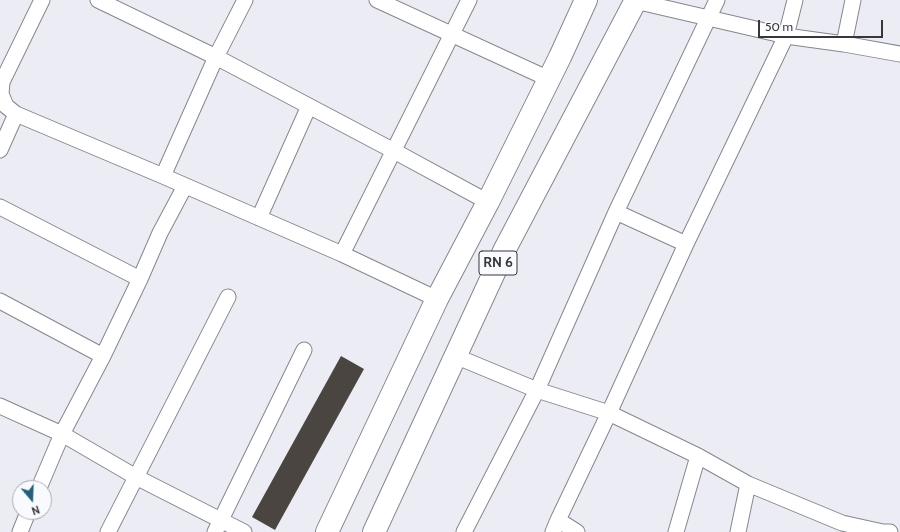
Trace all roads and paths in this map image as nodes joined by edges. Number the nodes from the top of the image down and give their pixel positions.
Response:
1 (42, 0) edge
2 (98, 0) edge
3 (245, 0) edge
4 (377, 0) edge
5 (469, 0) edge
6 (586, 0) edge
7 (635, 0) edge
8 (717, 0) edge
9 (795, 0) edge
10 (853, 0) edge
11 (708, 18) junction
12 (452, 35) junction
13 (786, 36) junction
14 (844, 44) junction
15 (900, 54) edge
16 (216, 57) junction
17 (549, 79) junction
18 (309, 106) junction
19 (16, 114) junction
20 (0, 150) edge
21 (394, 151) junction
22 (163, 176) junction
23 (184, 186) junction
24 (488, 202) junction
25 (0, 207) edge
26 (616, 212) junction
27 (259, 218) junction
28 (686, 244) junction
29 (342, 254) junction
30 (140, 279) junction
31 (228, 297) dead end
32 (437, 299) junction
33 (0, 301) edge
34 (304, 350) dead end
35 (103, 356) junction
36 (455, 356) junction
37 (537, 390) junction
38 (0, 406) edge
39 (609, 413) junction
40 (62, 434) junction
41 (698, 456) junction
42 (136, 477) junction
43 (42, 480) edge
44 (748, 484) junction
45 (25, 520) edge
46 (218, 526) edge
47 (555, 526) edge
48 (20, 532) edge
49 (108, 532) edge
50 (244, 532) edge
51 (327, 532) edge
52 (374, 532) edge
53 (464, 532) edge
54 (577, 532) edge
55 (676, 532) edge
56 (738, 532) edge
57 (890, 532) edge

1 - 19 street
2 - 16 street
3 - 16 street
4 - 12 street
5 - 12 street
6 - 17 main road, RN 6
7 - 11 street
7 - 36 main road, RN 6
8 - 11 street
9 - 13 street
10 - 14 street
11 - 13 street
11 - 26 street
12 - 17 street
12 - 21 street
13 - 14 street
13 - 28 street
14 - 15 street
16 - 18 street
16 - 22 street
17 - 24 main road, RN 6
18 - 21 street
18 - 27 street
19 - 20 street
19 - 22 street
21 - 24 street
21 - 29 street
22 - 23 street
23 - 27 street
23 - 30 street
24 - 32 main road, RN 6
25 - 30 street
26 - 28 street
26 - 37 street
27 - 29 street
28 - 39 street
29 - 32 street
30 - 35 street
31 - 42 street
32 - 51 main road, RN 6
33 - 35 street
34 - 46 street
35 - 40 street
36 - 37 street
36 - 52 main road, RN 6
37 - 39 street
37 - 53 street
38 - 40 street
39 - 41 street
39 - 47 street
40 - 42 street
40 - 43 street
41 - 44 street
41 - 55 street
42 - 46 street
42 - 49 street
44 - 56 street
44 - 57 street
45 - 48 street
46 - 50 street
47 - 54 street

